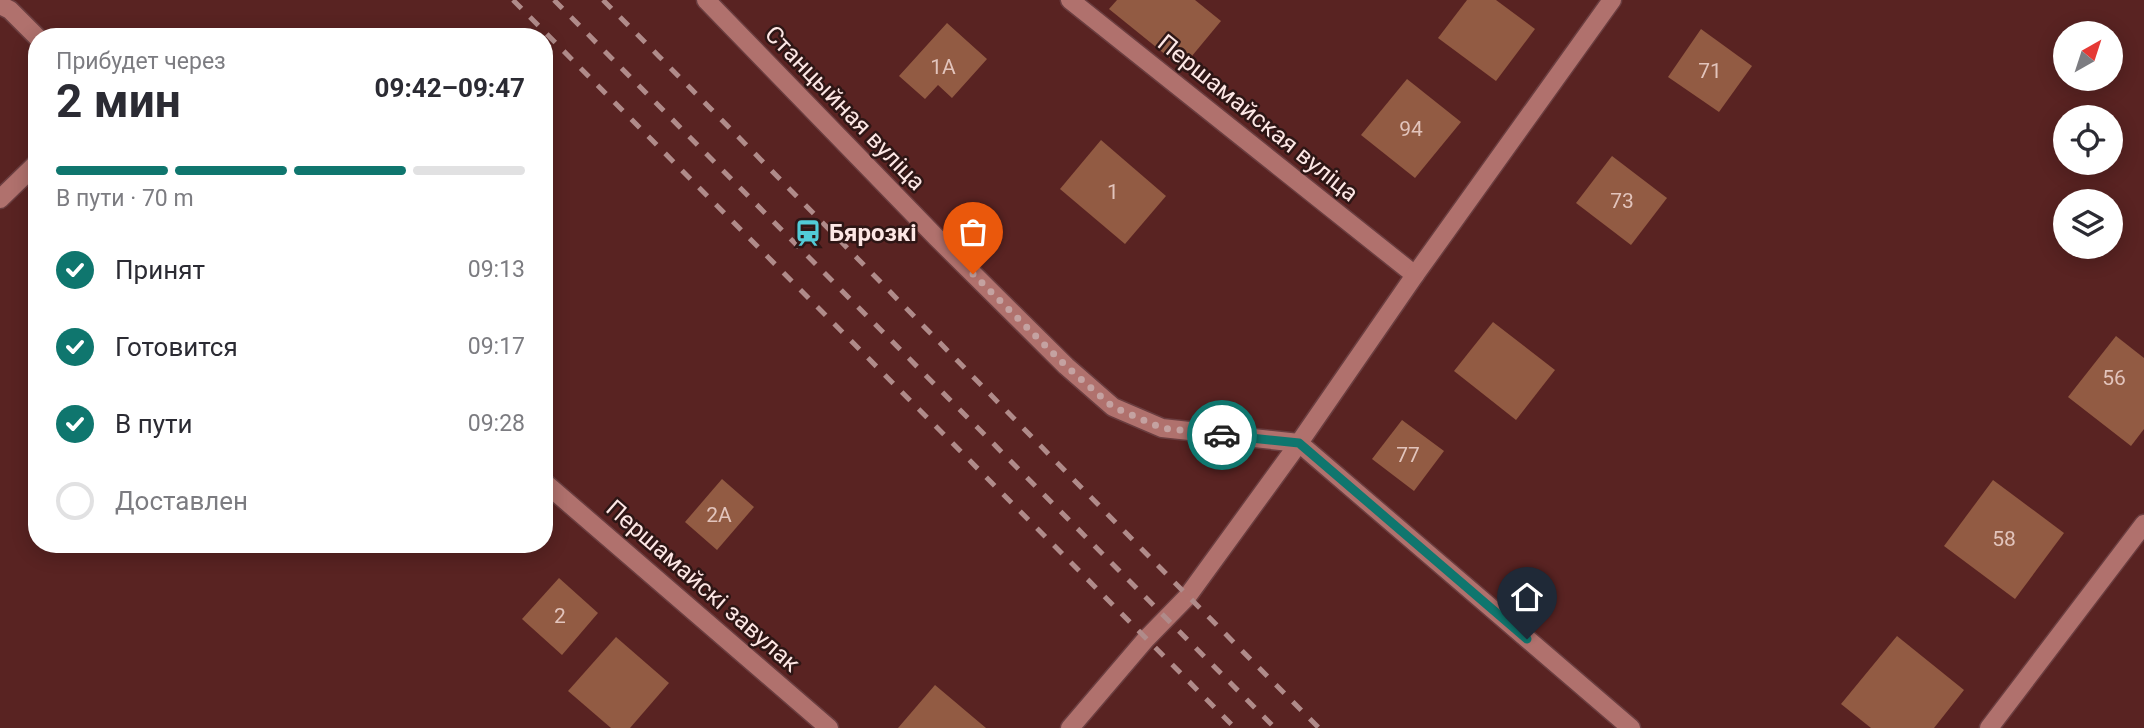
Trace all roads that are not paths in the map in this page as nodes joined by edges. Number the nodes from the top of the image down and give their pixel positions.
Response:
1 (706, 0) edge
2 (1070, 0) edge
3 (1612, 0) edge
4 (0, 5) edge
5 (28, 28) edge
6 (28, 172) edge
7 (0, 200) edge
8 (1415, 275) junction
9 (1299, 443) junction
10 (553, 490) edge
11 (2144, 524) edge
12 (829, 728) edge
13 (1070, 728) edge
14 (1631, 728) edge
15 (1989, 728) edge

1 - 9 street, Станцыйная вуліца
2 - 8 street, Першамайская вуліца
3 - 8 street
4 - 5 street
6 - 7 street
8 - 9 street
9 - 13 street
9 - 14 street
10 - 12 street, Першамайскі завулак
11 - 15 street

